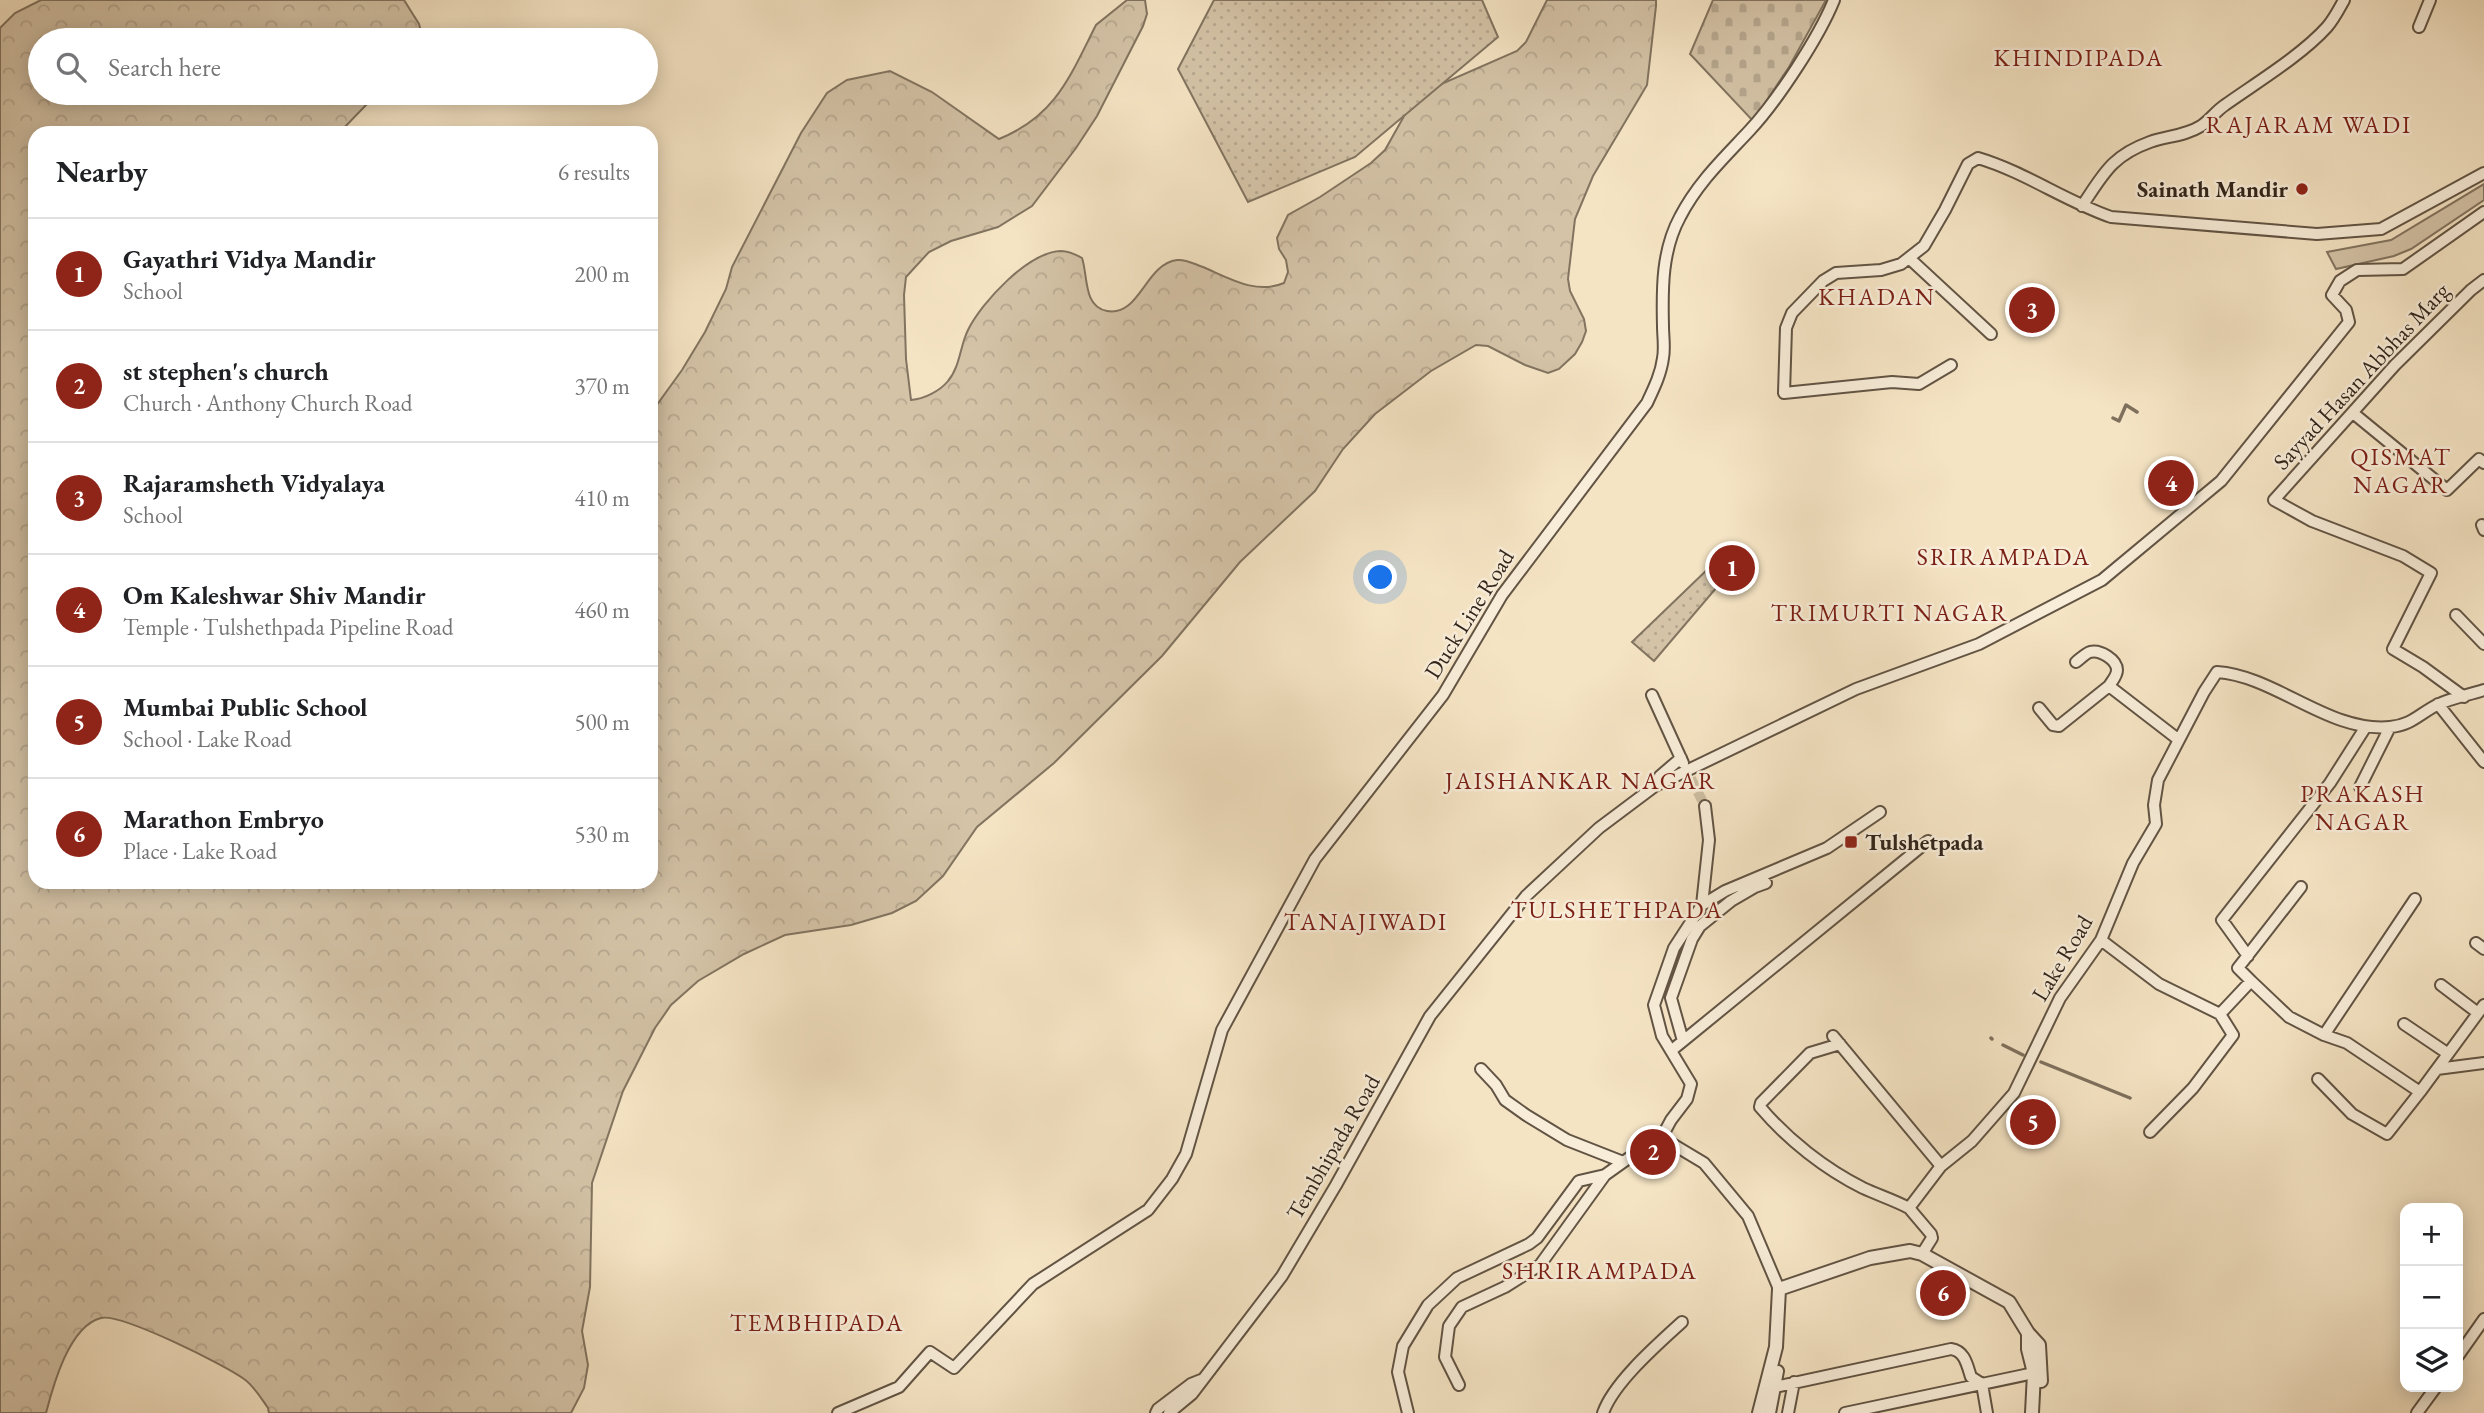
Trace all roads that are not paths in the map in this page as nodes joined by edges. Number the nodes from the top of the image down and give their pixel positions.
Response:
1 (1834, 0) edge
2 (2344, 0) edge
3 (2430, 0) edge
4 (2418, 27) dead end
5 (2484, 173) edge
6 (2082, 206) junction
7 (2484, 212) edge
8 (1909, 258) junction
9 (2484, 280) edge
10 (1991, 334) dead end
11 (1951, 365) dead end
12 (2353, 413) junction
13 (2484, 463) edge
14 (2456, 615) dead end
15 (2484, 643) edge
16 (2076, 662) dead end
17 (2109, 686) junction
18 (2484, 690) edge
19 (1652, 695) dead end
20 (2464, 696) junction
21 (2438, 704) junction
22 (2039, 708) dead end
23 (2390, 727) junction
24 (2365, 728) junction
25 (2179, 740) junction
26 (2484, 762) edge
27 (1655, 786) junction
28 (2360, 787) dead end
29 (1705, 806) tunnel mouth
30 (1880, 813) dead end
31 (1928, 841) dead end
32 (1766, 883) dead end
33 (2301, 887) dead end
34 (2415, 899) dead end
35 (1702, 905) junction
36 (2101, 940) junction
37 (2248, 956) junction
38 (2251, 981) junction
39 (2441, 985) dead end
40 (2481, 1009) edge
41 (2220, 1014) junction
42 (2404, 1024) dead end
43 (2324, 1035) junction
44 (1683, 1041) junction
45 (1672, 1050) junction
46 (2447, 1053) junction
47 (2484, 1063) edge
48 (1481, 1069) dead end
49 (2437, 1069) junction
50 (2318, 1079) dead end
51 (2420, 1092) junction
52 (2150, 1132) dead end
53 (1664, 1133) junction
54 (1623, 1162) junction
55 (1941, 1166) junction
56 (1605, 1175) junction
57 (1909, 1208) junction
58 (1922, 1254) junction
59 (1779, 1289) junction
60 (2484, 1319) edge
61 (1682, 1322) dead end
62 (2463, 1349) edge
63 (1778, 1371) dead end
64 (2035, 1375) junction
65 (1203, 1379) junction
66 (1794, 1382) junction
67 (1982, 1384) junction
68 (1459, 1385) dead end
69 (1771, 1387) junction
70 (2432, 1392) edge
71 (838, 1413) edge
72 (1156, 1413) edge
73 (1169, 1413) edge
74 (1408, 1413) edge
75 (1603, 1413) edge
76 (1759, 1413) edge
77 (1770, 1413) edge
78 (1788, 1413) edge
79 (1845, 1413) edge
80 (1987, 1413) edge
81 (2031, 1413) edge
82 (2039, 1413) edge
83 (2417, 1413) edge

1 - 71 street, Duck Line Road
2 - 6 street
3 - 4 street
5 - 6 street
6 - 8 street
7 - 27 street
8 - 10 street
8 - 11 street
9 - 12 street, Sayyad Hasan Abbhas Marg
12 - 13 street
12 - 20 street, Sayyad Hasan Abbhas Marg
14 - 15 street
16 - 17 street
17 - 22 street
17 - 25 street
18 - 20 street, Lake Road
19 - 27 street
20 - 21 street, Lake Road
21 - 23 street, Lake Road
21 - 26 street
23 - 24 street, Lake Road
23 - 28 street
24 - 25 street, Lake Road
24 - 37 street
25 - 36 street, Lake Road
27 - 65 street, Tembhipada Road
29 - 35 street
30 - 35 street
31 - 44 street
32 - 44 street
33 - 37 street
34 - 43 street
35 - 45 street
36 - 41 street
36 - 55 street, Lake Road
37 - 38 street
38 - 41 street
38 - 43 street
39 - 40 street
40 - 46 street
41 - 52 street
42 - 46 street
43 - 51 street
44 - 45 street
45 - 53 street
46 - 49 street
47 - 49 street
48 - 54 street
49 - 51 street
50 - 51 street
53 - 54 street
53 - 59 street
54 - 56 street
55 - 57 street, Lake Road
55 - 57 street
56 - 68 street
56 - 74 street
57 - 58 street
58 - 59 street
58 - 64 street
59 - 69 street
60 - 62 street
61 - 75 street
63 - 69 street
64 - 67 street
64 - 81 street
64 - 82 street
65 - 72 street
65 - 73 street, Tembhipada Road
66 - 67 street
66 - 69 street
66 - 78 street
67 - 79 street
67 - 80 street
69 - 76 street
69 - 77 street
70 - 83 street

